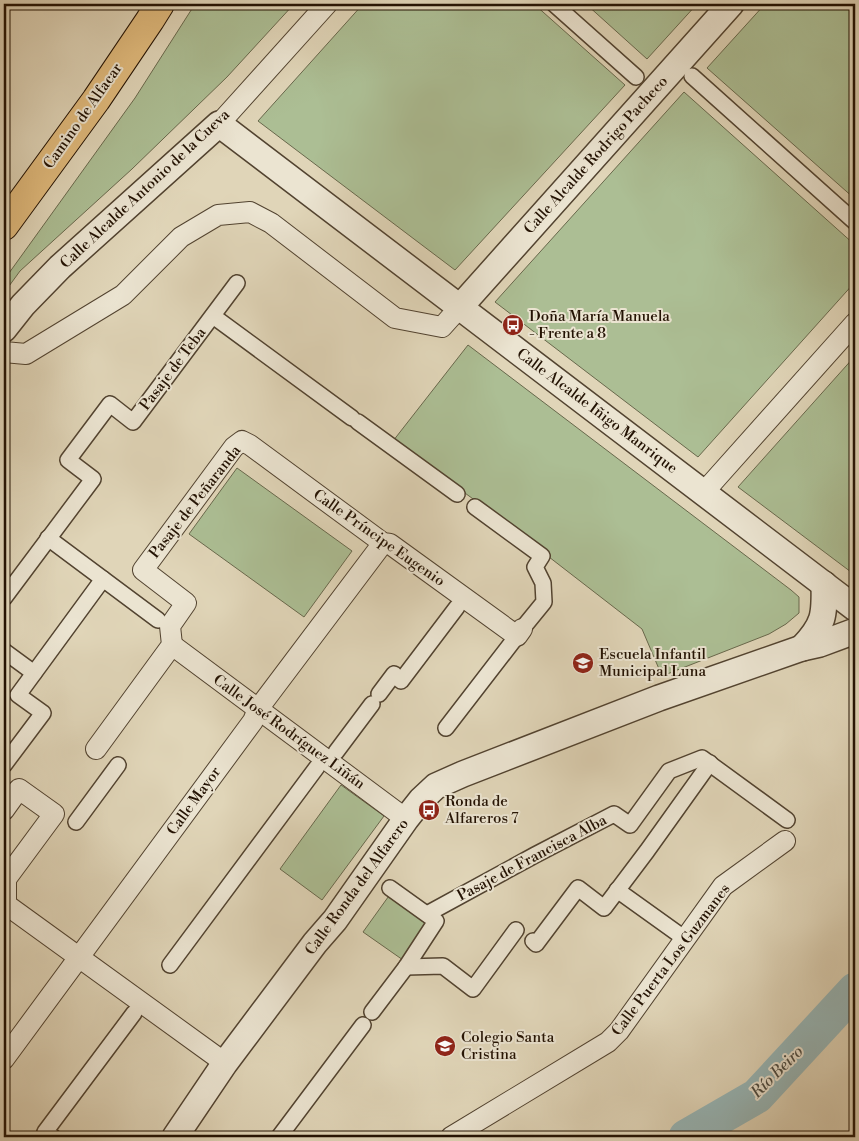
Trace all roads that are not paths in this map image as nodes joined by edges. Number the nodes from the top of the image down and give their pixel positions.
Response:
1 (160, 4) edge
2 (327, 4) edge
3 (554, 4) edge
4 (731, 4) edge
5 (692, 76) dead end
6 (636, 77) dead end
7 (219, 124) junction
8 (855, 222) edge
9 (4, 226) edge
10 (237, 283) dead end
11 (460, 307) junction
12 (213, 316) junction
13 (855, 323) edge
14 (4, 329) edge
15 (4, 352) edge
16 (242, 441) joint
17 (704, 492) junction
18 (457, 494) dead end
19 (474, 507) dead end
20 (48, 538) junction
21 (383, 543) junction
22 (103, 579) junction
23 (824, 584) junction
24 (4, 598) edge
25 (457, 607) dead end
26 (855, 608) edge
27 (158, 620) dead end
28 (855, 631) edge
29 (519, 632) junction
30 (172, 645) junction
31 (802, 648) junction
32 (4, 651) edge
33 (34, 674) junction
34 (258, 709) junction
35 (446, 728) dead end
36 (96, 749) dead end
37 (336, 752) dead end
38 (710, 763) junction
39 (4, 765) edge
40 (118, 765) dead end
41 (317, 766) dead end
42 (4, 810) edge
43 (406, 818) junction
44 (787, 820) dead end
45 (76, 822) dead end
46 (784, 841) dead end
47 (5, 878) edge
48 (390, 888) dead end
49 (617, 890) junction
50 (5, 903) edge
51 (427, 914) junction
52 (516, 930) dead end
53 (677, 933) dead end
54 (532, 941) dead end
55 (79, 957) junction
56 (170, 965) dead end
57 (406, 967) junction
58 (372, 1012) dead end
59 (134, 1013) dead end
60 (362, 1025) dead end
61 (4, 1059) edge
62 (225, 1063) junction
63 (47, 1135) edge
64 (175, 1137) edge
65 (279, 1137) edge
66 (452, 1137) edge

1 - 9 main road, Camino de Alfacar
2 - 7 street, Calle Alcalde Antonio de la Cueva
3 - 6 street
4 - 11 street, Calle Alcalde Rodrigo Pacheco
5 - 8 street
7 - 11 street, Calle Alcalde Iñigo Manrique
7 - 14 street, Calle Alcalde Antonio de la Cueva
10 - 12 street, Pasaje de Teba
11 - 15 street
11 - 17 street, Calle Alcalde Iñigo Manrique
12 - 18 street
12 - 20 street, Pasaje de Teba
13 - 17 street
16 - 21 street, Calle Príncipe Eugenio
16 - 30 street, Pasaje de Peñaranda
17 - 23 street, Calle Alcalde Iñigo Manrique
19 - 29 street
20 - 22 street
20 - 24 street, Pasaje de Teba
21 - 29 street, Calle Príncipe Eugenio
21 - 34 street, Calle Mayor
22 - 27 street
22 - 33 street
23 - 26 street, Calle Alcalde Iñigo Manrique
23 - 31 street
25 - 37 street
28 - 31 street, Calle Ronda del Alfarero
29 - 35 street
30 - 34 street, Calle José Rodríguez Liñán
30 - 36 street
31 - 43 street, Calle Ronda del Alfarero
32 - 33 street
33 - 39 street
34 - 43 street, Calle José Rodríguez Liñán
34 - 55 street, Calle Mayor
38 - 44 street
38 - 49 street
38 - 51 street, Pasaje de Francisca Alba
40 - 45 street
41 - 56 street
42 - 47 street
43 - 62 street, Calle Ronda del Alfarero
46 - 66 street, Calle Puerta Los Guzmanes
47 - 50 street
48 - 51 street
49 - 53 street
49 - 54 street
50 - 55 street
51 - 57 street
52 - 57 street
55 - 61 street, Calle Mayor
55 - 62 street
57 - 58 street
59 - 63 street
60 - 65 street
62 - 64 street, Calle Ronda del Alfarero

